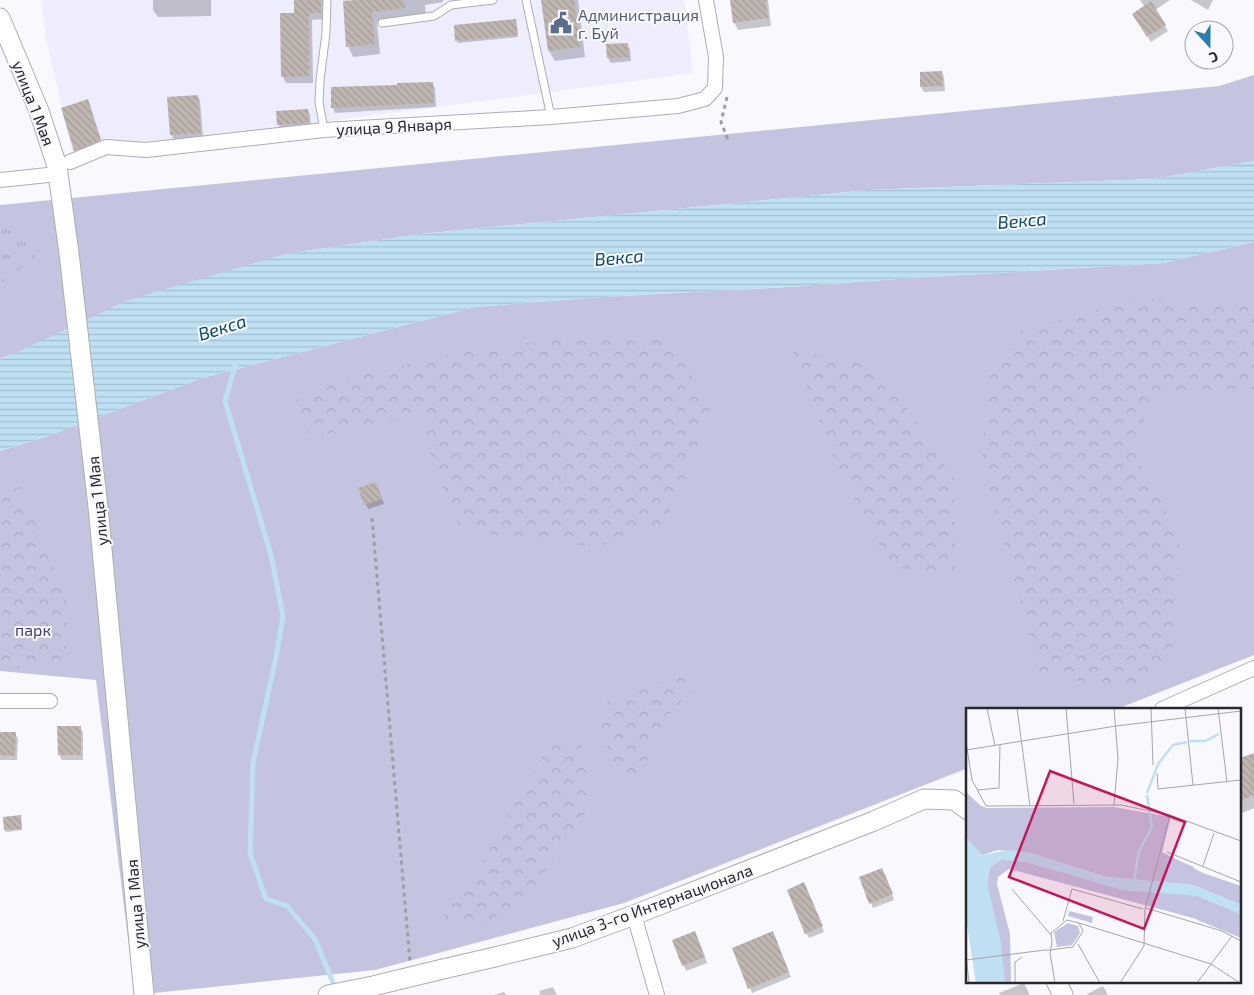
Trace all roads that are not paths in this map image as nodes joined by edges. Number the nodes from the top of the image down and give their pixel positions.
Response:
1 (327, 0) edge
2 (492, 0) edge
3 (526, 0) edge
4 (706, 0) edge
5 (451, 3) edge
6 (0, 18) edge
7 (382, 22) dead end
8 (551, 117) junction
9 (324, 130) junction
10 (70, 162) dead end
11 (48, 175) dead end
12 (0, 180) edge
13 (1254, 668) edge
14 (0, 701) edge
15 (50, 701) dead end
16 (1164, 708) edge
17 (963, 801) edge
18 (634, 915) junction
19 (1056, 982) edge
20 (144, 995) edge
21 (328, 995) edge
22 (657, 995) edge
23 (1063, 995) edge

1 - 9 lane
2 - 5 lane
3 - 8 lane
4 - 8 street, улица 9 Января
5 - 7 lane
6 - 20 main road, улица 1 Мая
8 - 9 street, улица 9 Января
9 - 10 street, улица 9 Января
11 - 12 street
13 - 16 street
14 - 15 street
17 - 18 main road, улица 3-го Интернационала
18 - 21 main road, улица 3-го Интернационала
18 - 22 street
19 - 23 main road

